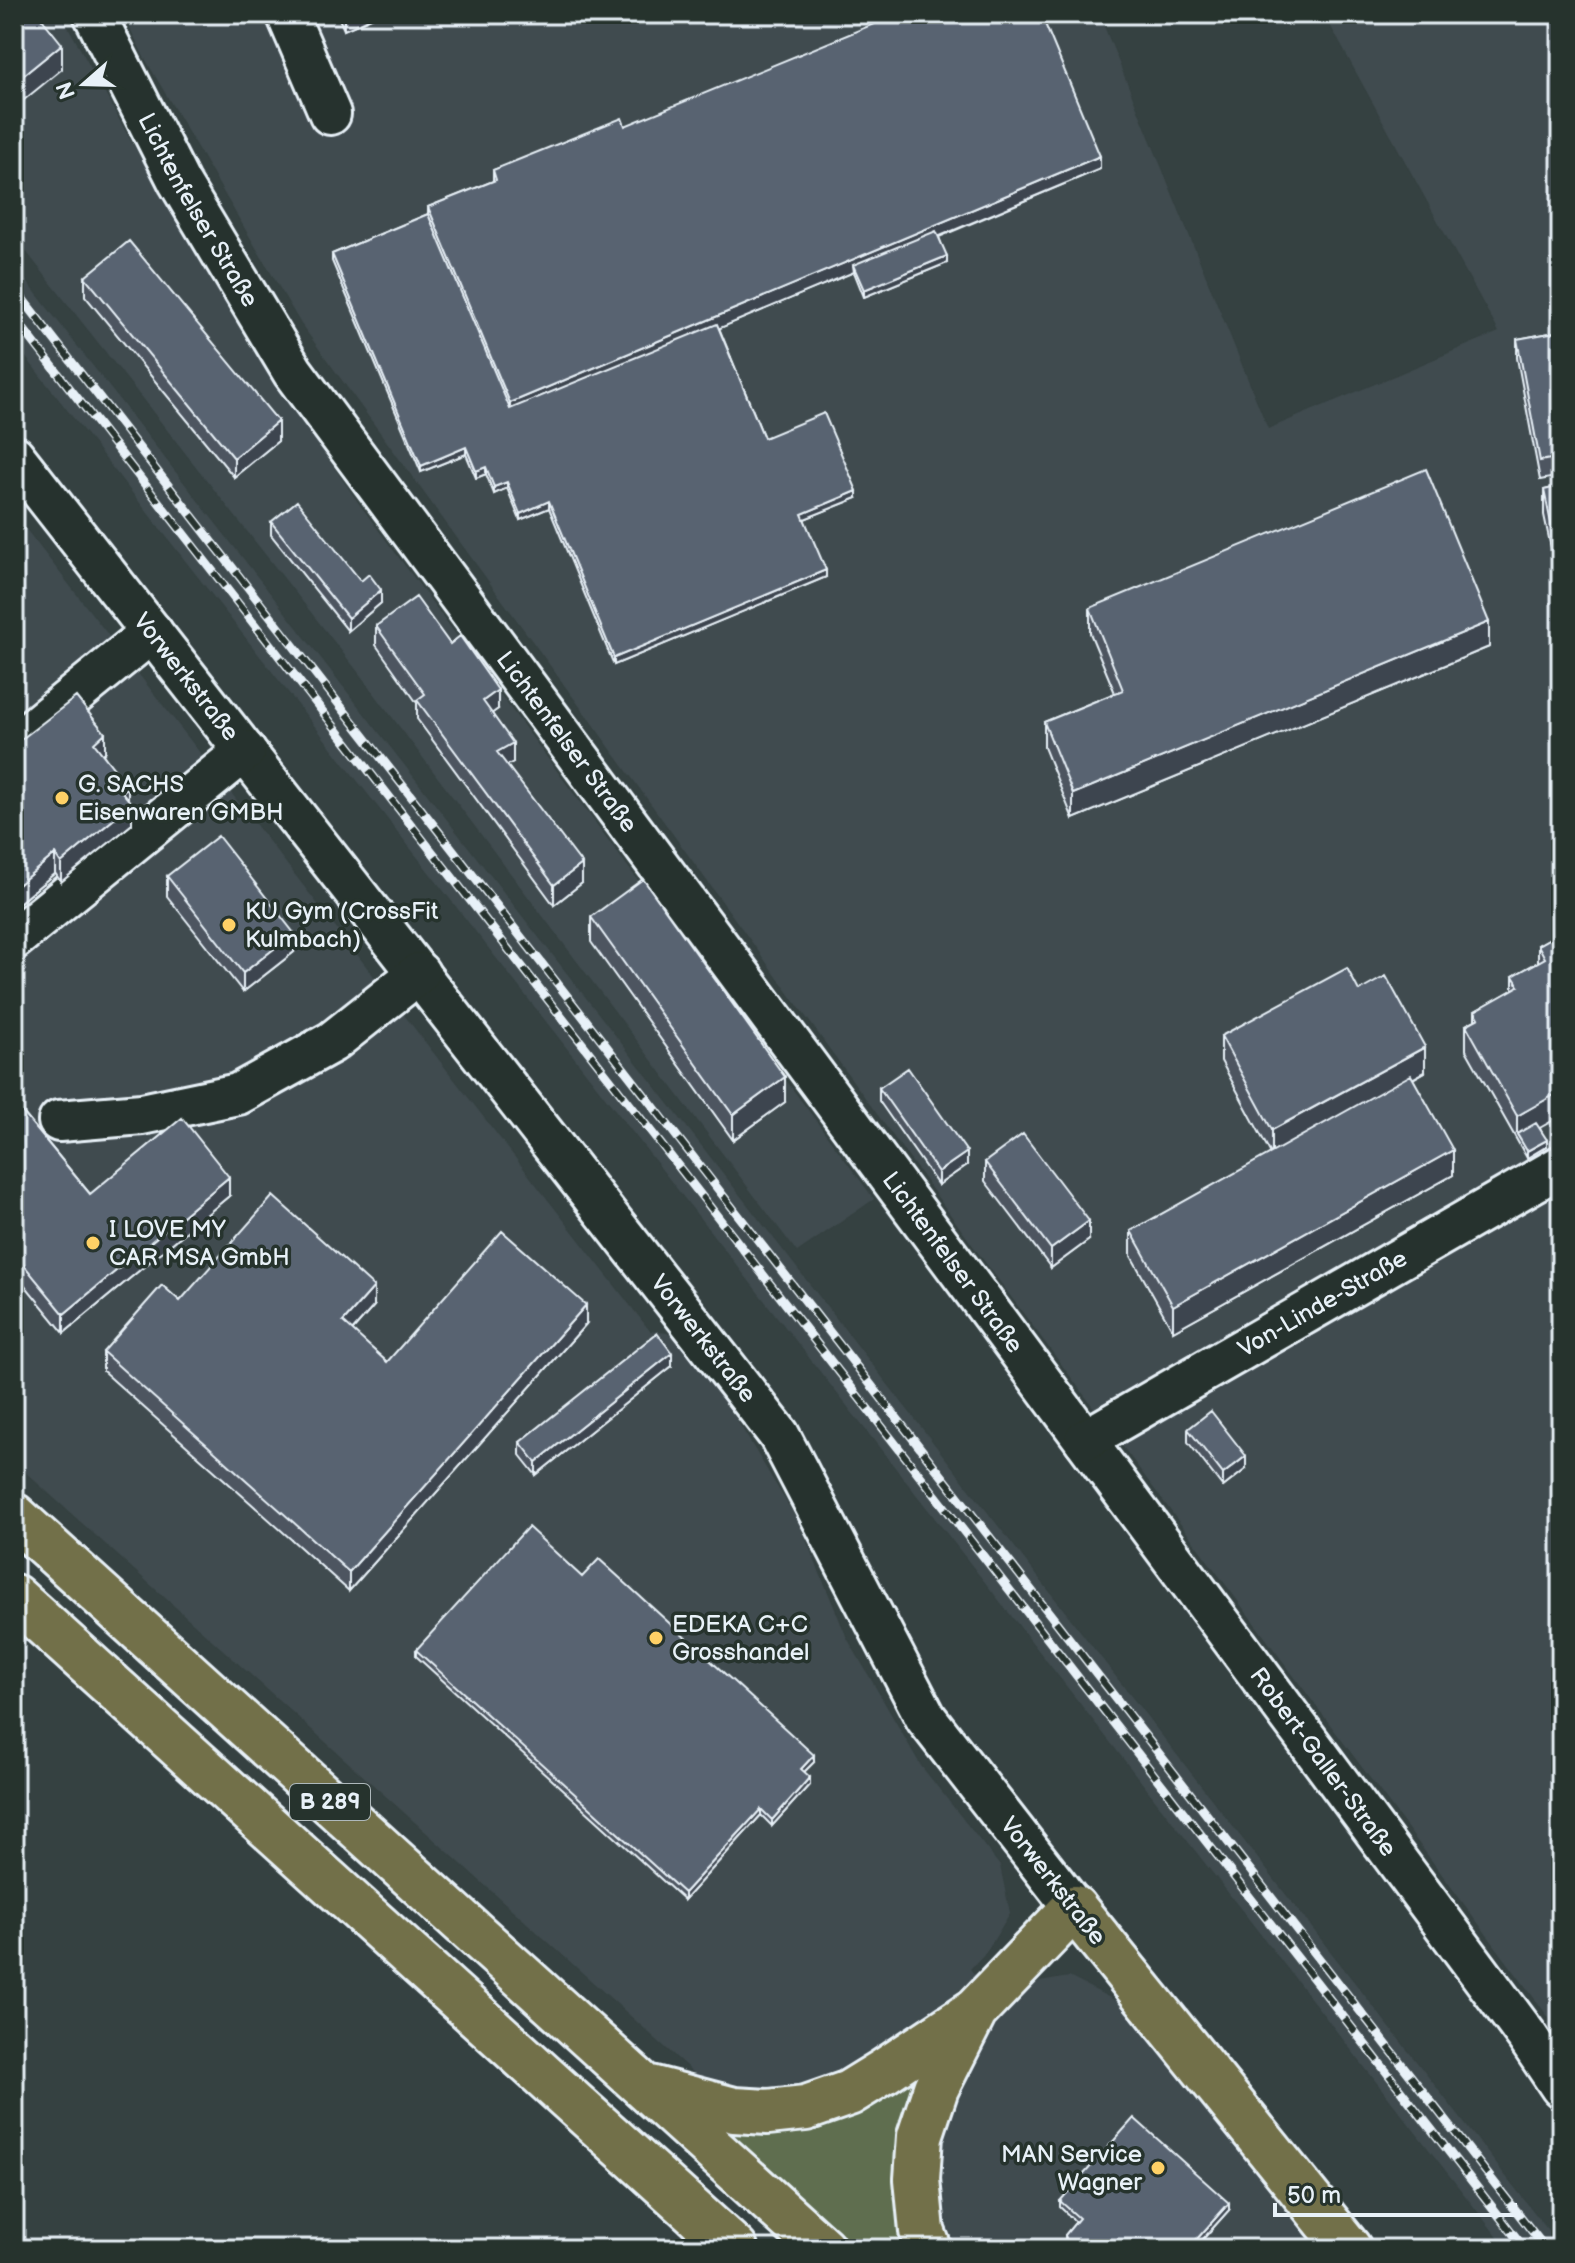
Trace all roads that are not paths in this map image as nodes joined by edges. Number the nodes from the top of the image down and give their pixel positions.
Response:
1 (94, 14) edge
2 (287, 14) edge
3 (330, 114) dead end
4 (14, 456) edge
5 (152, 632) junction
6 (14, 744) edge
7 (245, 751) junction
8 (14, 939) edge
9 (419, 973) junction
10 (59, 1121) dead end
11 (1561, 1166) edge
12 (1085, 1440) junction
13 (14, 1516) edge
14 (14, 1597) edge
15 (1074, 1908) junction
16 (976, 2010) junction
17 (645, 2087) junction
18 (1561, 2087) edge
19 (735, 2249) edge
20 (823, 2249) edge
21 (929, 2249) edge
22 (1349, 2249) edge

1 - 12 street, Lichtenfelser Straße
2 - 3 street
4 - 5 street, Vorwerkstraße
5 - 6 street
5 - 7 street, Vorwerkstraße
7 - 8 street
7 - 9 street, Vorwerkstraße
9 - 10 street
9 - 15 street, Vorwerkstraße
11 - 12 street, Von-Linde-Straße
12 - 18 street, Robert-Galler-Straße
13 - 17 main road, B 289
14 - 19 main road, B 289
15 - 16 main road
15 - 22 main road, Vorwerkstraße
16 - 17 main road
16 - 21 main road
17 - 20 main road, B 289

